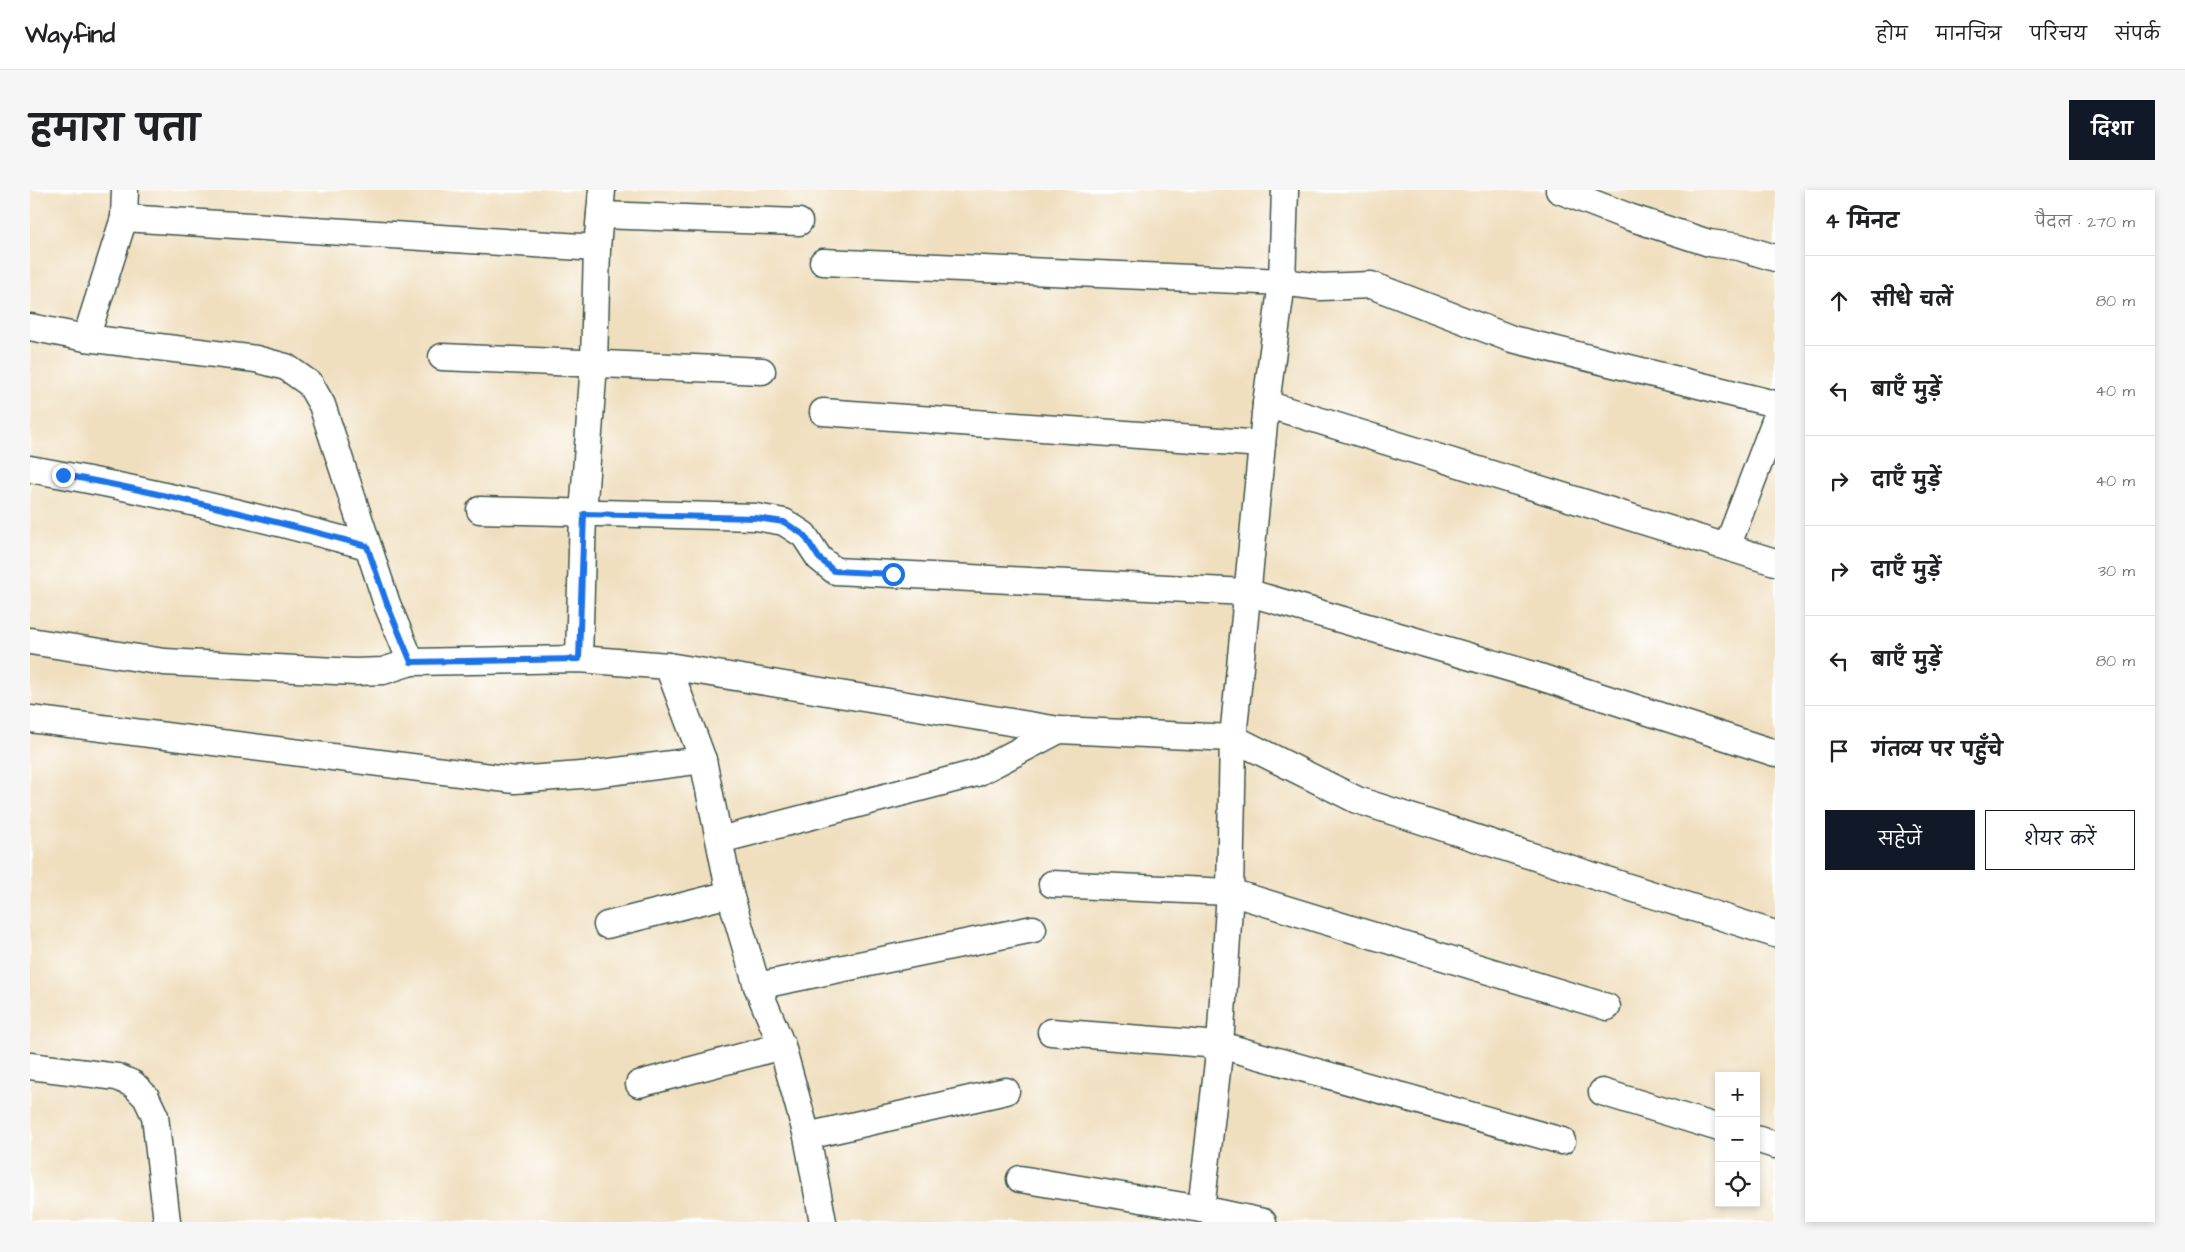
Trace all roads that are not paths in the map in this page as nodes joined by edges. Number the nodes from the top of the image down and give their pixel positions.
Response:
1 (124, 190) edge
2 (1285, 190) edge
3 (1559, 190) edge
4 (601, 202) edge
5 (124, 218) junction
6 (799, 222) dead end
7 (597, 248) junction
8 (1775, 258) edge
9 (823, 262) dead end
10 (1282, 282) junction
11 (30, 327) edge
12 (86, 338) junction
13 (442, 357) dead end
14 (594, 364) junction
15 (762, 371) dead end
16 (1266, 404) junction
17 (1775, 404) edge
18 (823, 412) dead end
19 (1775, 420) edge
20 (1262, 444) junction
21 (30, 469) edge
22 (480, 510) dead end
23 (584, 514) junction
24 (367, 546) junction
25 (1727, 547) junction
26 (1775, 562) edge
27 (1246, 592) junction
28 (30, 640) edge
29 (579, 659) junction
30 (411, 662) junction
31 (668, 666) junction
32 (30, 719) edge
33 (1059, 730) junction
34 (1233, 738) junction
35 (1775, 753) edge
36 (703, 760) junction
37 (720, 840) junction
38 (1052, 884) dead end
39 (1230, 892) junction
40 (730, 894) junction
41 (608, 925) dead end
42 (1033, 930) dead end
43 (1775, 934) edge
44 (757, 986) junction
45 (1607, 1007) dead end
46 (1051, 1032) dead end
47 (1220, 1045) junction
48 (782, 1046) junction
49 (30, 1066) edge
50 (639, 1084) dead end
51 (1006, 1091) dead end
52 (1602, 1092) dead end
53 (1715, 1127) edge
54 (806, 1136) junction
55 (1760, 1140) edge
56 (1562, 1141) dead end
57 (1775, 1145) edge
58 (1020, 1180) dead end
59 (1201, 1209) junction
60 (167, 1222) edge
61 (823, 1222) edge
62 (1263, 1222) edge

1 - 5 street
2 - 10 street
3 - 8 street
4 - 6 street
4 - 7 street
5 - 7 street
5 - 12 street
7 - 14 street
9 - 10 street
10 - 16 street
10 - 17 street
11 - 12 street
12 - 24 street
13 - 14 street
14 - 15 street
14 - 23 street
16 - 20 street
16 - 25 street
18 - 20 street
19 - 25 street
20 - 27 street
21 - 24 street
22 - 23 street
23 - 27 street
23 - 29 street
24 - 30 street
25 - 26 street
27 - 34 street
27 - 35 street
28 - 30 street
29 - 30 street
29 - 31 street
31 - 33 street
31 - 36 street
32 - 36 street
33 - 34 street
33 - 37 street
34 - 39 street
34 - 43 street
36 - 37 street
37 - 40 street
38 - 39 street
39 - 45 street
39 - 47 street
40 - 41 street
40 - 44 street
42 - 44 street
44 - 48 street
46 - 47 street
47 - 56 street
47 - 59 street
48 - 50 street
48 - 54 street
49 - 60 street
51 - 54 street
52 - 53 street
54 - 61 street
55 - 57 street
58 - 59 street
59 - 62 street

